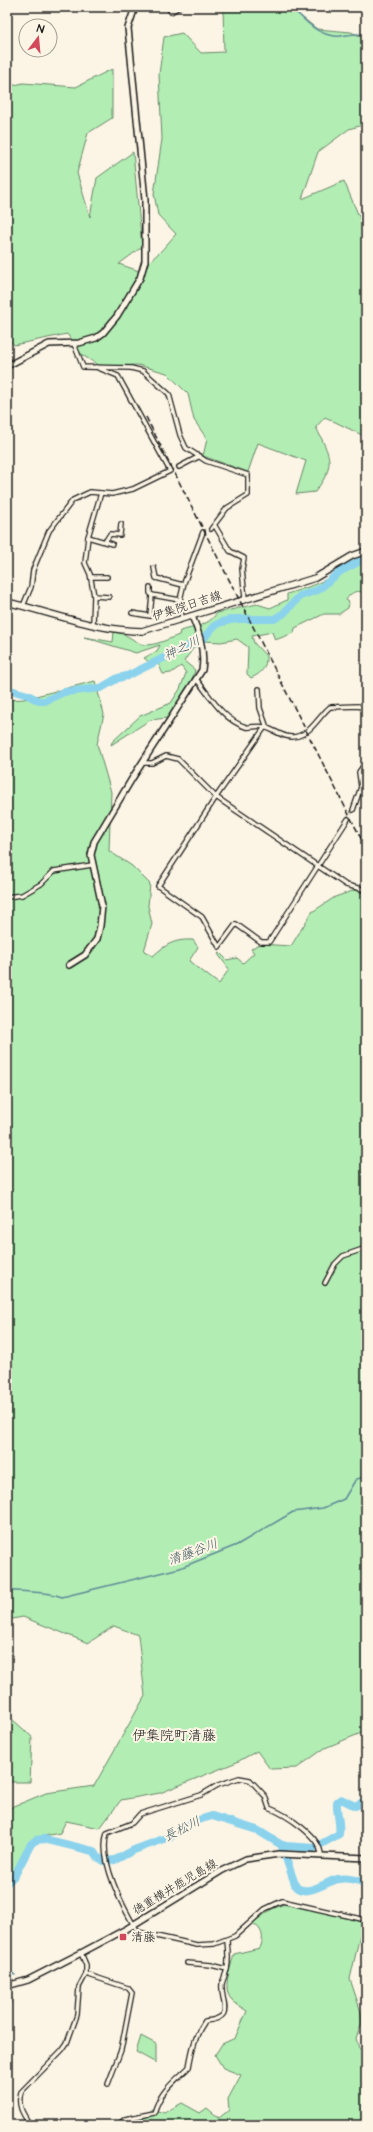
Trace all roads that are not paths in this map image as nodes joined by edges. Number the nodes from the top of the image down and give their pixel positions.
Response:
1 (135, 7) edge
2 (168, 7) edge
3 (179, 7) edge
4 (74, 344) junction
5 (7, 366) edge
6 (96, 367) junction
7 (200, 456) junction
8 (179, 467) tunnel mouth
9 (101, 493) junction
10 (121, 524) dead end
11 (215, 526) junction
12 (211, 529) tunnel mouth
13 (203, 532) dead end
14 (88, 537) junction
15 (105, 542) junction
16 (112, 544) dead end
17 (366, 551) edge
18 (154, 568) dead end
19 (91, 577) junction
20 (107, 577) dead end
21 (183, 585) junction
22 (150, 587) dead end
23 (152, 595) junction
24 (94, 596) junction
25 (109, 597) dead end
26 (245, 598) junction
27 (180, 600) junction
28 (7, 602) edge
29 (23, 606) junction
30 (132, 613) dead end
31 (192, 616) junction
32 (182, 619) junction
33 (93, 623) junction
34 (197, 680) junction
35 (259, 689) dead end
36 (366, 709) edge
37 (266, 727) junction
38 (366, 762) edge
39 (142, 763) junction
40 (216, 797) junction
41 (353, 810) tunnel mouth
42 (348, 819) tunnel mouth
43 (92, 865) junction
44 (318, 866) junction
45 (366, 890) edge
46 (7, 897) edge
47 (69, 965) dead end
48 (366, 1248) edge
49 (325, 1283) dead end
50 (321, 1856) junction
51 (366, 1858) edge
52 (366, 1920) edge
53 (133, 1924) junction
54 (226, 1941) junction
55 (82, 1953) junction
56 (187, 1963) dead end
57 (227, 1969) junction
58 (86, 1974) junction
59 (7, 1976) edge
60 (13, 1984) junction
61 (7, 1986) edge
62 (108, 2084) dead end
63 (30, 2125) edge
64 (118, 2125) edge

1 - 4 street
2 - 3 street
4 - 5 street
4 - 6 street
6 - 7 street
6 - 9 street
7 - 8 street
7 - 11 street
9 - 14 street
9 - 29 street
10 - 15 street
11 - 12 street
11 - 26 street
13 - 21 street
14 - 15 street
14 - 19 street
15 - 16 street
17 - 26 main road, 伊集院日吉線
18 - 21 street
19 - 20 street
19 - 24 street
21 - 27 street
22 - 23 street
23 - 27 street
23 - 30 street
24 - 25 street
24 - 33 street
26 - 31 main road, 伊集院日吉線
27 - 32 street
28 - 29 main road, 伊集院日吉線
29 - 33 main road, 伊集院日吉線
31 - 32 main road, 伊集院日吉線
31 - 34 street
32 - 33 main road, 伊集院日吉線
34 - 37 street
34 - 39 street
35 - 37 street
36 - 37 street
37 - 40 street
38 - 41 street
39 - 40 street
39 - 43 street
40 - 44 street
40 - 44 street
42 - 44 street
43 - 46 street
43 - 47 street
44 - 45 street
48 - 49 street
50 - 51 street, 徳重横井鹿児島線
50 - 53 street, 徳重横井鹿児島線
50 - 53 street
52 - 54 street
53 - 54 street
53 - 55 street, 徳重横井鹿児島線
54 - 57 street
55 - 58 street
55 - 60 street, 徳重横井鹿児島線
56 - 57 street
57 - 64 street
58 - 62 street
58 - 63 street
59 - 60 street
60 - 61 street, 徳重横井鹿児島線

